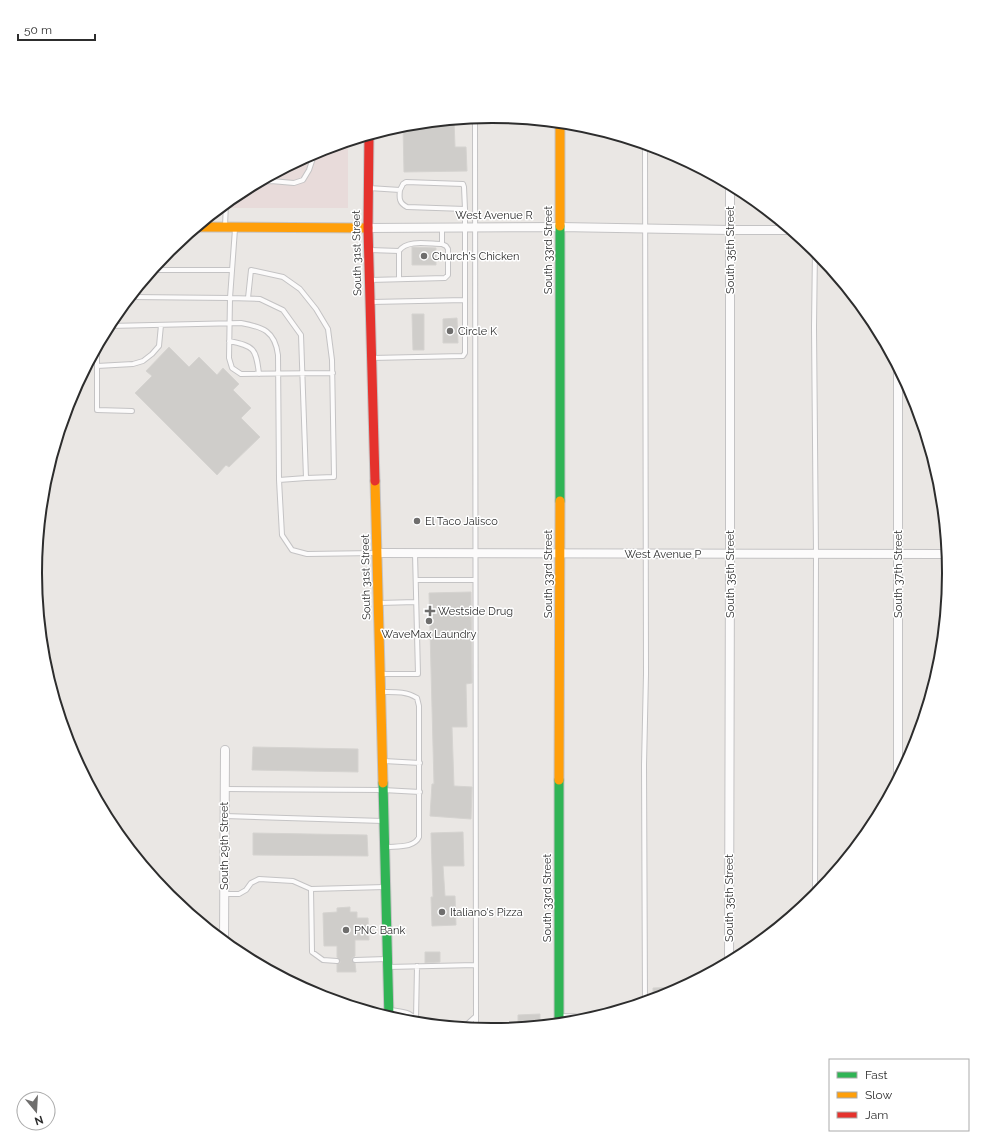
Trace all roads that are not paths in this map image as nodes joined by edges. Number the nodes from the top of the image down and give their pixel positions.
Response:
1 (475, 124) edge
2 (560, 129) edge
3 (369, 140) edge
4 (645, 150) edge
5 (312, 160) edge
6 (271, 181) edge
7 (369, 188) junction
8 (400, 190) junction
9 (730, 191) edge
10 (464, 209) junction
11 (226, 211) edge
12 (205, 227) edge
13 (225, 227) junction
14 (235, 227) junction
15 (442, 227) junction
16 (465, 227) junction
17 (476, 227) junction
18 (560, 227) junction
19 (368, 228) junction
20 (646, 228) junction
21 (730, 230) junction
22 (784, 230) edge
23 (442, 244) junction
24 (369, 250) junction
25 (399, 251) junction
26 (815, 259) edge
27 (160, 270) edge
28 (232, 270) junction
29 (399, 279) junction
30 (370, 280) junction
31 (137, 297) edge
32 (230, 298) junction
33 (248, 298) junction
34 (465, 300) junction
35 (370, 302) junction
36 (229, 324) junction
37 (161, 325) junction
38 (116, 326) edge
39 (229, 341) junction
40 (97, 357) edge
41 (372, 358) junction
42 (97, 366) junction
43 (333, 372) junction
44 (278, 373) junction
45 (303, 373) junction
46 (259, 374) junction
47 (898, 376) edge
48 (132, 410) dead end
49 (306, 478) junction
50 (279, 480) junction
51 (377, 553) junction
52 (415, 553) junction
53 (475, 553) junction
54 (646, 553) junction
55 (560, 554) junction
56 (730, 554) junction
57 (816, 554) junction
58 (898, 554) junction
59 (942, 554) edge
60 (416, 580) junction
61 (475, 580) junction
62 (416, 602) junction
63 (378, 603) junction
64 (380, 674) junction
65 (381, 692) junction
66 (225, 750) dead end
67 (382, 760) junction
68 (420, 763) junction
69 (898, 771) edge
70 (225, 789) junction
71 (383, 790) junction
72 (420, 792) junction
73 (225, 816) junction
74 (384, 821) junction
75 (384, 847) junction
76 (385, 887) junction
77 (815, 888) edge
78 (311, 889) junction
79 (224, 894) junction
80 (224, 935) edge
81 (729, 957) edge
82 (355, 960) dead end
83 (337, 961) dead end
84 (387, 963) junction
85 (476, 965) junction
86 (417, 966) junction
87 (645, 997) edge
88 (388, 1011) edge
89 (398, 1014) edge
90 (413, 1016) edge
91 (476, 1016) junction
92 (416, 1017) edge
93 (559, 1019) edge
94 (468, 1023) edge
95 (476, 1023) edge

1 - 17 lane
2 - 18 street, South 33rd Street
3 - 7 street, South 31st Street
4 - 20 lane
5 - 6 lane
7 - 8 lane
7 - 19 street, South 31st Street
8 - 10 lane
8 - 10 lane
9 - 21 street, South 35th Street
10 - 16 lane
11 - 13 lane
12 - 13 street, West Avenue R
13 - 14 street, West Avenue R
14 - 19 street, West Avenue R
14 - 28 lane
15 - 16 street, West Avenue R
15 - 19 street, West Avenue R
15 - 23 lane
16 - 17 street, West Avenue R
16 - 34 lane
17 - 18 street, West Avenue R
17 - 53 lane
18 - 20 street, West Avenue R
18 - 55 street, South 33rd Street
19 - 24 street, South 31st Street
20 - 21 street, West Avenue R
20 - 54 lane
21 - 22 street, West Avenue R
21 - 56 street, South 35th Street
23 - 25 lane
23 - 29 lane
24 - 25 lane
24 - 30 street, South 31st Street
25 - 29 lane
26 - 57 lane
27 - 28 lane
28 - 32 lane
29 - 30 lane
30 - 35 street, South 31st Street
31 - 32 lane
32 - 33 lane
32 - 36 lane
33 - 43 lane
33 - 45 lane
34 - 35 lane
34 - 41 lane
35 - 41 street, South 31st Street
36 - 37 lane
36 - 39 lane
36 - 44 lane
37 - 38 lane
37 - 42 lane
39 - 46 lane
39 - 46 lane
40 - 42 lane
41 - 51 street, South 31st Street
42 - 48 lane
43 - 45 lane
43 - 49 lane
44 - 45 lane
44 - 46 lane
44 - 50 lane
45 - 49 lane
47 - 58 street, South 37th Street
49 - 50 lane
50 - 51 lane
51 - 52 street, West Avenue P
51 - 63 street, South 31st Street
52 - 53 street, West Avenue P
52 - 60 lane
53 - 55 street, West Avenue P
53 - 61 lane
54 - 55 street, West Avenue P
54 - 56 street, West Avenue P
54 - 87 lane
55 - 93 street, South 33rd Street
56 - 57 street, West Avenue P
56 - 81 street, South 35th Street
57 - 58 street, West Avenue P
57 - 77 lane
58 - 59 street, West Avenue P
58 - 69 street, South 37th Street
60 - 61 lane
60 - 62 lane
61 - 85 lane
62 - 63 lane
62 - 64 lane
63 - 64 street, South 31st Street
64 - 65 street, South 31st Street
65 - 67 street, South 31st Street
65 - 68 lane
66 - 70 street, South 29th Street
67 - 68 lane
67 - 71 street, South 31st Street
68 - 72 lane
70 - 71 lane
70 - 73 street, South 29th Street
71 - 72 lane
71 - 74 street, South 31st Street
72 - 75 lane
73 - 74 lane
73 - 79 street, South 29th Street
74 - 75 street, South 31st Street
75 - 76 street, South 31st Street
76 - 78 lane
76 - 84 street, South 31st Street
78 - 79 lane
78 - 83 lane
79 - 80 street, South 29th Street
82 - 84 lane
84 - 86 lane
84 - 88 street, South 31st Street
85 - 86 lane
85 - 91 lane
86 - 92 lane
89 - 90 lane
91 - 94 lane
91 - 95 lane

